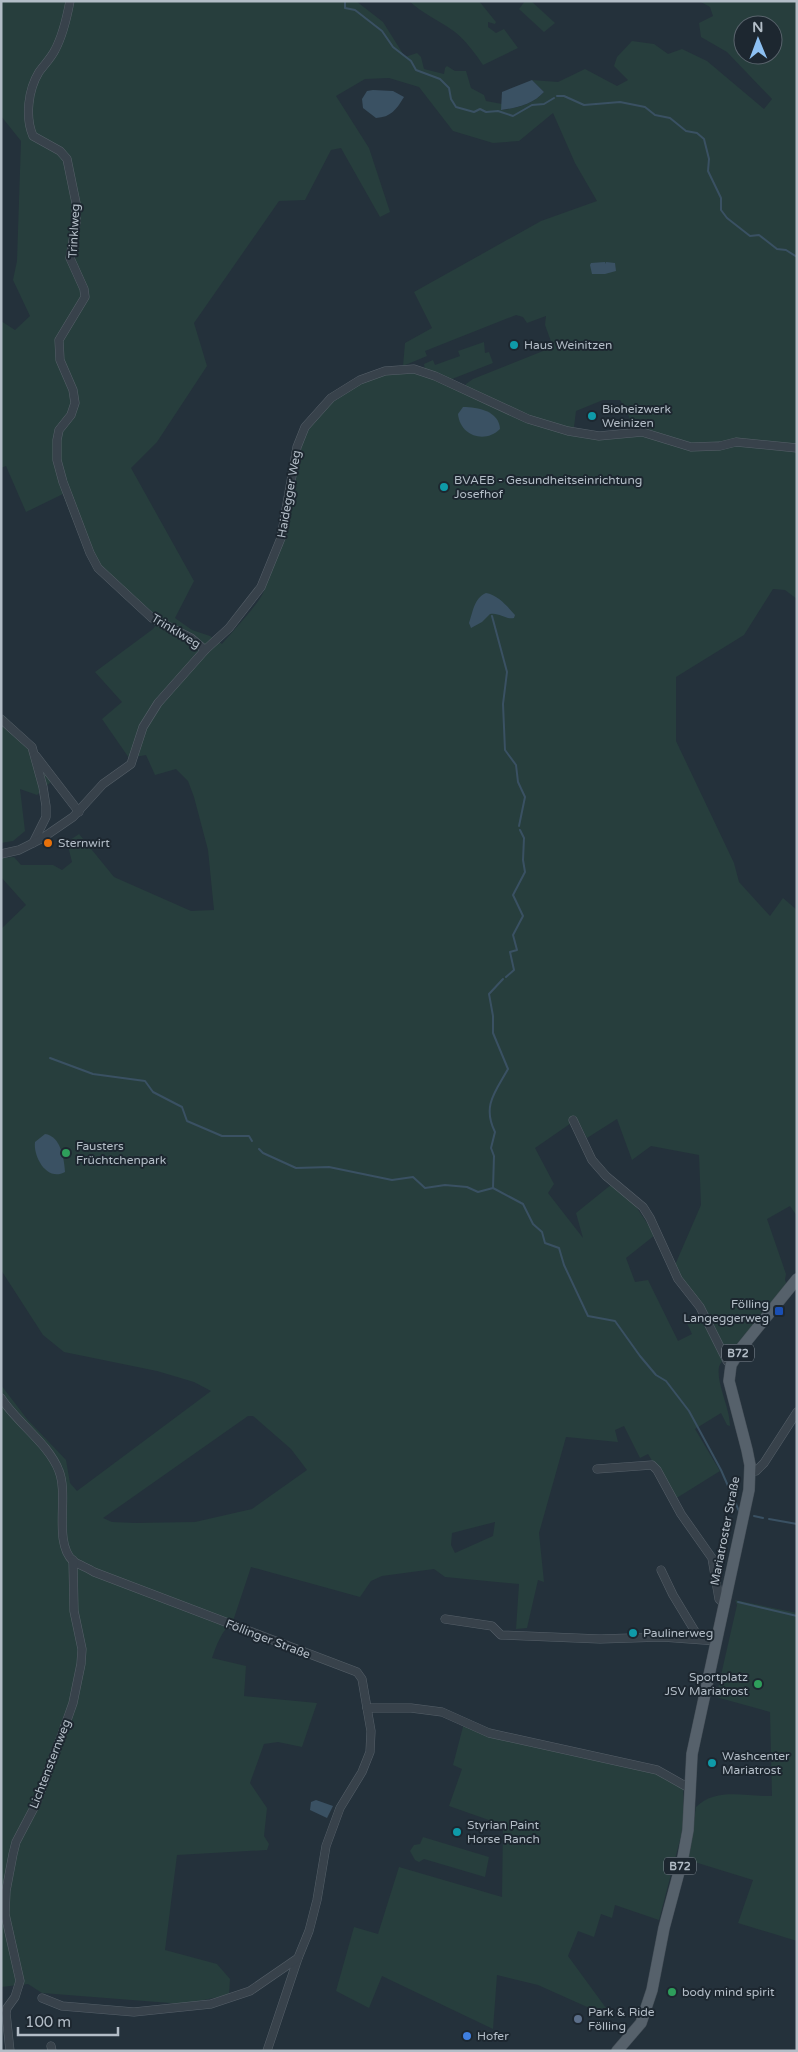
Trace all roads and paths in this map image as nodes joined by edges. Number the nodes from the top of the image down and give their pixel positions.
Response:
1 (70, 1) edge
2 (797, 448) edge
3 (205, 650) junction
4 (1, 718) edge
5 (34, 754) junction
6 (79, 812) junction
7 (33, 843) junction
8 (1, 854) edge
9 (573, 1120) dead end
10 (797, 1278) edge
11 (731, 1365) junction
12 (1, 1398) edge
13 (797, 1412) edge
14 (597, 1469) dead end
15 (750, 1471) junction
16 (73, 1560) junction
17 (661, 1570) dead end
18 (725, 1605) junction
19 (445, 1619) dead end
20 (699, 1638) junction
21 (718, 1641) junction
22 (367, 1708) junction
23 (689, 1788) junction
24 (298, 1958) junction
25 (42, 1998) dead end
26 (10, 2051) edge
27 (267, 2051) edge
28 (617, 2051) edge

1 - 3 street, Trinklweg
2 - 3 street, Haidegger Weg
3 - 6 street, Haidegger Weg
4 - 5 street
5 - 6 street
5 - 7 street
6 - 7 street, Haidegger Weg
7 - 8 street
9 - 11 street
10 - 11 main road, Mariatroster Straße / B72
11 - 15 main road, Mariatroster Straße / B72
12 - 16 street
13 - 15 street
14 - 18 street, Mariatroster Straße
15 - 18 main road, Mariatroster Straße / B72
16 - 22 street, Föllinger Straße
16 - 26 street, Lichtensternweg
17 - 20 street
18 - 21 main road, Mariatroster Straße / B72
19 - 20 street
20 - 21 street
21 - 23 main road, Mariatroster Straße / B72
22 - 23 street
22 - 24 street, Föllinger Straße
23 - 28 main road, Mariatroster Straße / B72
24 - 25 street
24 - 27 street, Föllinger Straße

